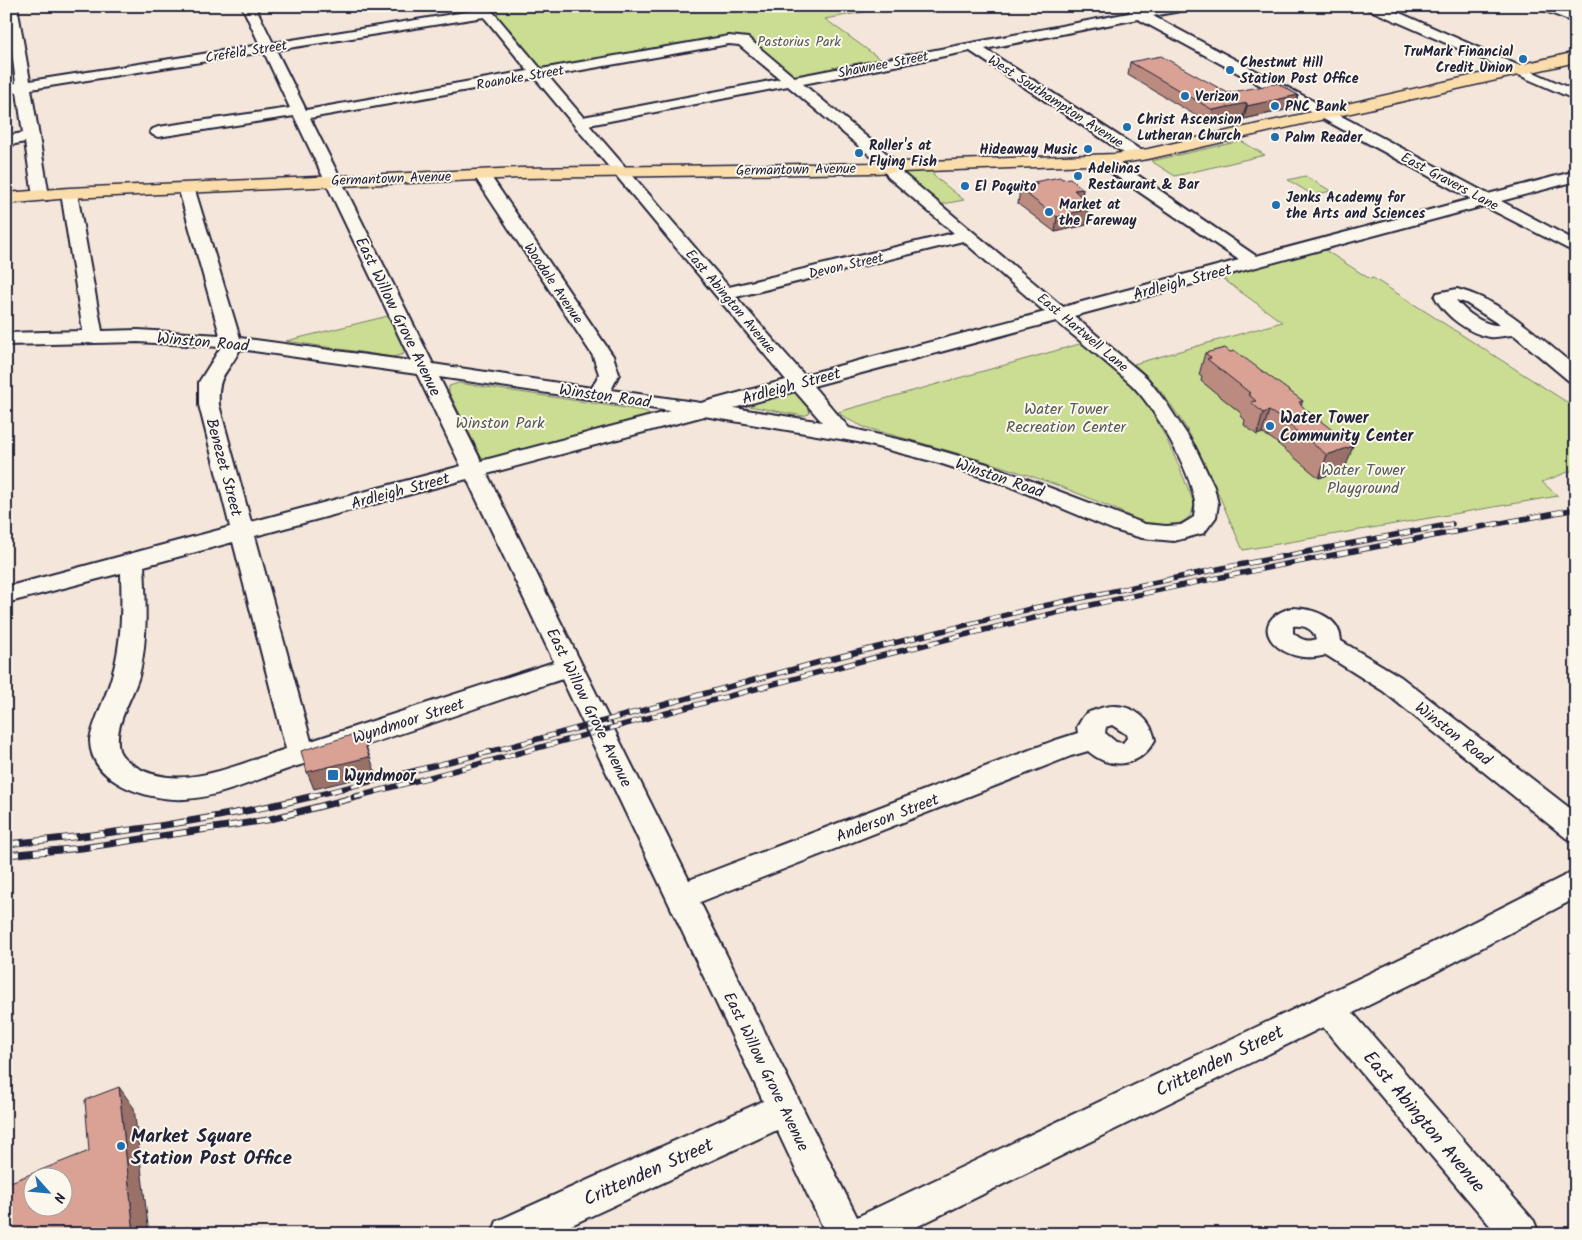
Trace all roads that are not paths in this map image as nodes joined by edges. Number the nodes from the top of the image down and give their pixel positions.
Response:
1 (11, 6) edge
2 (248, 6) edge
3 (1124, 6) edge
4 (1186, 6) edge
5 (1373, 6) edge
6 (1545, 6) edge
7 (484, 10) edge
8 (1140, 15) junction
9 (1576, 19) edge
10 (739, 40) joint
11 (973, 47) junction
12 (268, 48) junction
13 (1576, 57) edge
14 (1517, 70) junction
15 (538, 74) junction
16 (793, 82) junction
17 (24, 86) junction
18 (6, 89) edge
19 (1576, 96) edge
20 (300, 113) junction
21 (1325, 114) junction
22 (580, 122) junction
23 (158, 132) dead end
24 (33, 136) junction
25 (6, 141) edge
26 (1139, 156) junction
27 (1105, 160) junction
28 (890, 168) junction
29 (620, 171) junction
30 (481, 174) junction
31 (1576, 176) edge
32 (333, 180) junction
33 (186, 187) junction
34 (69, 194) junction
35 (41, 196) junction
36 (6, 199) edge
37 (1486, 200) junction
38 (968, 236) junction
39 (1576, 248) edge
40 (1252, 262) junction
41 (724, 294) junction
42 (1061, 314) junction
43 (1518, 329) dead end
44 (93, 336) junction
45 (6, 339) edge
46 (232, 342) junction
47 (425, 370) junction
48 (1576, 377) edge
49 (800, 383) junction
50 (599, 395) junction
51 (701, 409) junction
52 (841, 432) junction
53 (474, 470) junction
54 (1187, 531) joint
55 (242, 532) junction
56 (132, 561) junction
57 (6, 594) edge
58 (1327, 644) dead end
59 (570, 666) junction
60 (1093, 739) dead end
61 (301, 754) junction
62 (1576, 830) edge
63 (1576, 883) edge
64 (682, 896) junction
65 (1328, 1008) junction
66 (786, 1109) junction
67 (510, 1234) edge
68 (846, 1234) edge
69 (862, 1234) edge
70 (1521, 1234) edge

1 - 17 street
2 - 12 street, East Willow Grove Avenue
3 - 8 street, East Gravers Lane
4 - 8 street, Shawnee Street
5 - 14 street
6 - 9 street
7 - 12 street, Crefeld Street
7 - 15 street, East Abington Avenue
8 - 11 street, Shawnee Street
8 - 21 street, East Gravers Lane
10 - 15 street, Roanoke Street
10 - 16 street, East Hartwell Lane
11 - 16 street, Shawnee Street
11 - 26 street, West Southampton Avenue
12 - 17 street, Crefeld Street
12 - 20 street, East Willow Grove Avenue
13 - 14 main road, Germantown Avenue
14 - 19 street
14 - 21 main road, Germantown Avenue
15 - 20 street, Roanoke Street
15 - 22 street, East Abington Avenue
16 - 22 street, Shawnee Street
16 - 28 street, East Hartwell Lane
17 - 18 street, Crefeld Street
17 - 24 street
20 - 23 street, Roanoke Street
20 - 32 street, East Willow Grove Avenue
21 - 26 main road, Germantown Avenue
21 - 37 street, East Gravers Lane
22 - 29 street, East Abington Avenue
24 - 25 street
24 - 35 street
26 - 27 main road, Germantown Avenue
27 - 28 main road, Germantown Avenue
27 - 40 street
28 - 29 main road, Germantown Avenue
28 - 38 street, East Hartwell Lane
29 - 30 main road, Germantown Avenue
29 - 41 street, East Abington Avenue
30 - 32 main road, Germantown Avenue
30 - 50 street, Woodale Avenue
31 - 37 street, Ardleigh Street
32 - 33 main road, Germantown Avenue
32 - 47 street, East Willow Grove Avenue
33 - 34 main road, Germantown Avenue
33 - 46 street
34 - 35 main road, Germantown Avenue
34 - 44 street
35 - 36 main road, Germantown Avenue
37 - 39 street, East Gravers Lane
37 - 40 street, Ardleigh Street
38 - 41 street, Devon Street
38 - 42 street, East Hartwell Lane
40 - 42 street, Ardleigh Street
41 - 49 street, East Abington Avenue
42 - 49 street, Ardleigh Street
42 - 54 street, East Hartwell Lane
43 - 48 street
44 - 45 street, Winston Road
44 - 46 street, Winston Road
46 - 47 street, Winston Road
46 - 55 street, Benezet Street
47 - 50 street, Winston Road
47 - 53 street, East Willow Grove Avenue
49 - 51 street, Ardleigh Street
49 - 52 street, East Abington Avenue
50 - 51 street, Winston Road
51 - 52 street, Winston Road
51 - 53 street, Ardleigh Street
52 - 54 street, Winston Road
53 - 55 street, Ardleigh Street
53 - 59 street, East Willow Grove Avenue
55 - 56 street, Ardleigh Street
55 - 61 street, Benezet Street
56 - 57 street, Ardleigh Street
56 - 61 street, Wyndmoor Street
58 - 62 street, Winston Road
59 - 61 street, Wyndmoor Street
59 - 64 street, East Willow Grove Avenue
60 - 64 street, Anderson Street
63 - 65 street, Crittenden Street
64 - 66 street, East Willow Grove Avenue
65 - 69 street, Crittenden Street
65 - 70 street, East Abington Avenue
66 - 67 street, Crittenden Street
66 - 68 street, East Willow Grove Avenue

